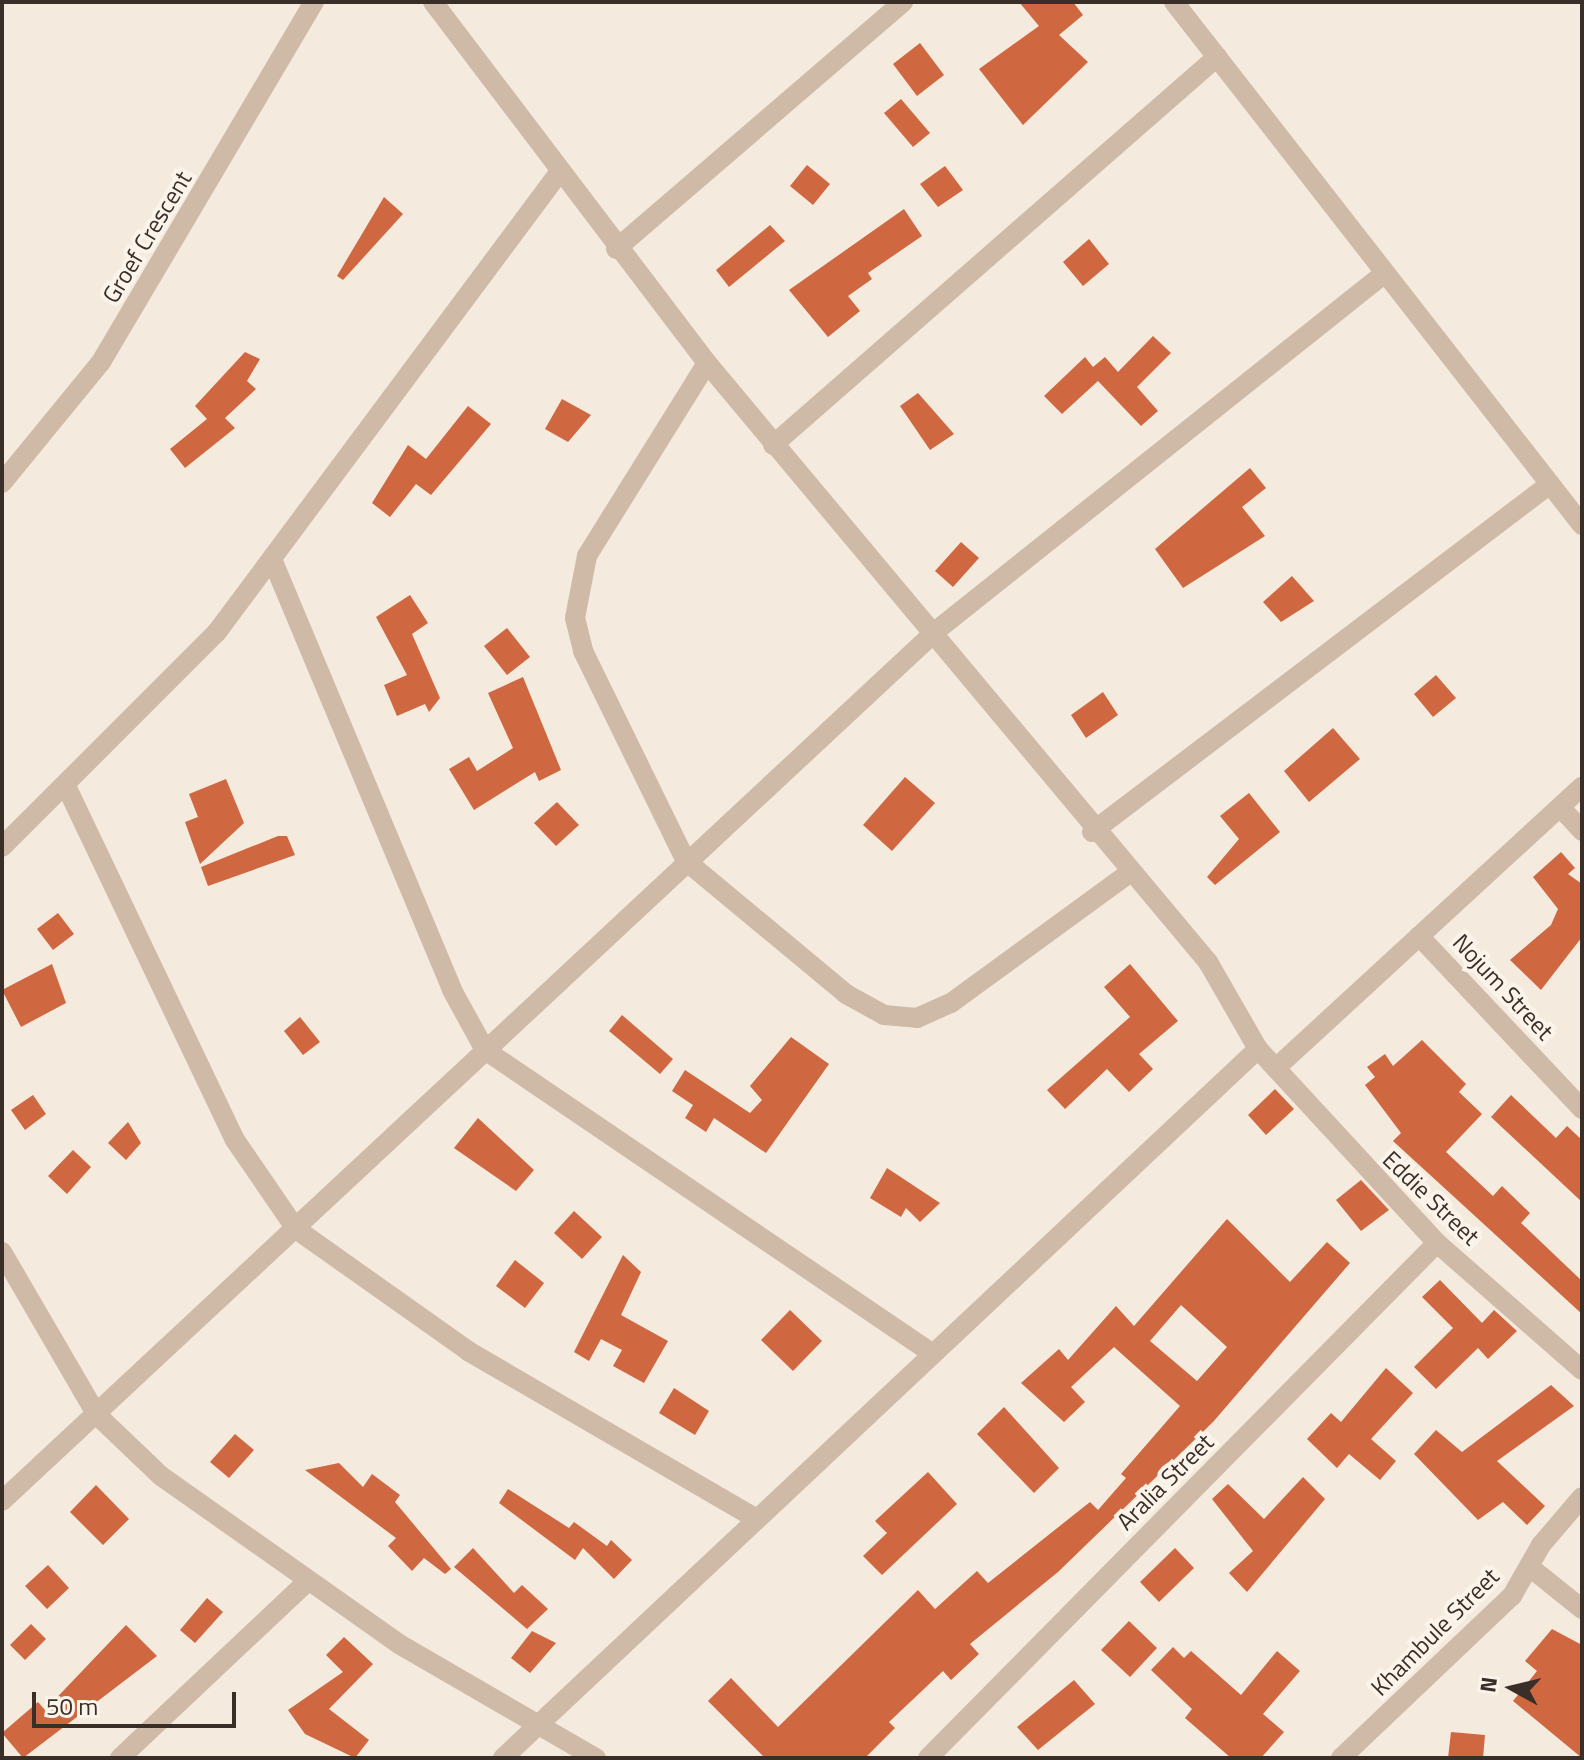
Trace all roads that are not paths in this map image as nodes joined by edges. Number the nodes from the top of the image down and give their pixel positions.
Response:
1 (314, 2) edge
2 (433, 2) edge
3 (903, 2) edge
4 (1174, 2) edge
5 (1217, 57) junction
6 (558, 174) junction
7 (616, 249) junction
8 (1385, 273) junction
9 (707, 363) junction
10 (773, 445) junction
11 (2, 483) edge
12 (1550, 484) junction
13 (1582, 525) edge
14 (272, 559) junction
15 (937, 630) junction
16 (1582, 787) edge
17 (67, 788) junction
18 (1560, 807) junction
19 (1582, 831) edge
20 (1092, 832) junction
21 (2, 847) edge
22 (686, 861) junction
23 (1129, 873) junction
24 (1419, 936) junction
25 (1258, 1049) junction
26 (485, 1050) junction
27 (1277, 1067) junction
28 (1582, 1109) edge
29 (296, 1229) junction
30 (1437, 1243) junction
31 (2, 1252) edge
32 (933, 1354) junction
33 (1582, 1370) edge
34 (97, 1415) junction
35 (1582, 1497) edge
36 (2, 1501) edge
37 (757, 1519) junction
38 (1531, 1568) junction
39 (306, 1583) junction
40 (1582, 1609) edge
41 (535, 1729) junction
42 (1350, 1755) edge
43 (120, 1758) edge
44 (503, 1758) edge
45 (596, 1758) edge
46 (928, 1758) edge

1 - 11 street, Groef Crescent
2 - 6 street, Eddie Street
3 - 7 street
4 - 5 street
5 - 8 street
5 - 10 street
6 - 7 street, Eddie Street
6 - 14 street
7 - 9 street, Eddie Street
8 - 12 street
8 - 15 street
9 - 10 street, Eddie Street
9 - 22 street
10 - 15 street, Eddie Street
12 - 13 street
12 - 20 street
14 - 17 street
14 - 26 street
15 - 20 street, Eddie Street
15 - 22 street
16 - 18 street
17 - 21 street
17 - 29 street
18 - 19 street
18 - 24 street
20 - 23 street, Eddie Street
22 - 23 street
22 - 26 street
23 - 25 street, Eddie Street
24 - 27 street
24 - 28 street, Nojum Street
25 - 27 street, Eddie Street
25 - 32 street
26 - 29 street
26 - 32 street
27 - 30 street, Eddie Street
29 - 34 street
29 - 37 street
30 - 33 street, Eddie Street
30 - 46 street, Aralia Street
31 - 34 street
32 - 37 street
34 - 36 street
34 - 39 street
35 - 38 street, Khambule Street
37 - 41 street
38 - 40 street
38 - 42 street, Khambule Street
39 - 41 street
39 - 43 street
41 - 44 street
41 - 45 street

